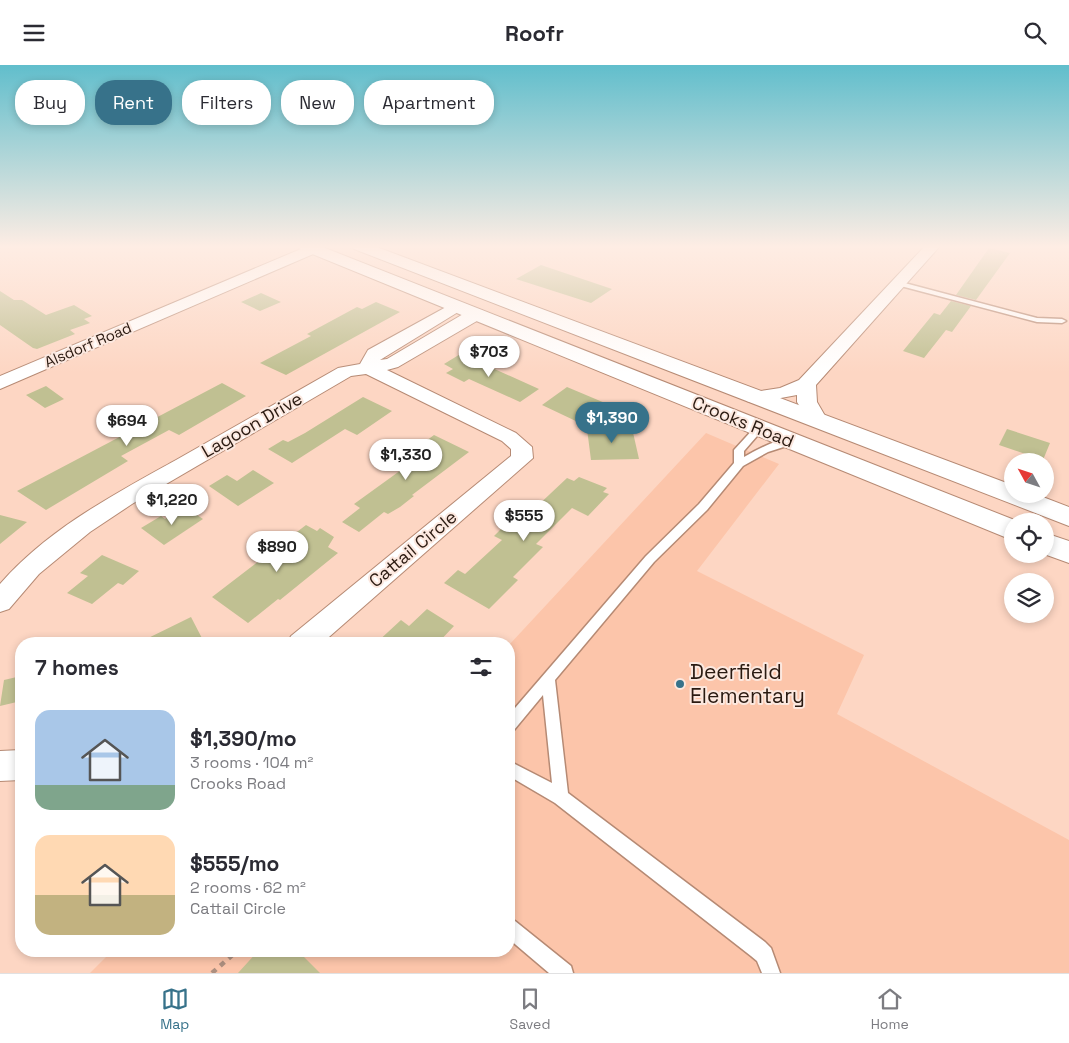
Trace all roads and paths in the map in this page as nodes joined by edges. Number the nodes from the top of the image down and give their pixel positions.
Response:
1 (213, 288) edge
2 (413, 288) edge
3 (471, 288) edge
4 (895, 288) edge
5 (920, 288) edge
6 (457, 306) junction
7 (476, 314) junction
8 (1062, 321) dead end
9 (570, 326) junction
10 (526, 335) junction
11 (367, 367) junction
12 (3, 378) edge
13 (806, 384) junction
14 (754, 397) junction
15 (818, 421) junction
16 (759, 428) junction
17 (792, 441) junction
18 (739, 464) junction
19 (1069, 517) edge
20 (1004, 527) edge
21 (1054, 546) edge
22 (1069, 552) edge
23 (0, 602) edge
24 (309, 637) edge
25 (548, 677) junction
26 (515, 718) edge
27 (15, 765) edge
28 (0, 766) edge
29 (515, 771) edge
30 (561, 797) junction
31 (515, 932) edge
32 (230, 957) edge
33 (212, 973) edge
34 (564, 973) edge
35 (771, 973) edge

1 - 12 street, Alsdorf Road
2 - 6 main road, Crooks Road
3 - 9 main road, Crooks Road
4 - 13 street
5 - 8 lane
6 - 7 main road, Crooks Road
6 - 11 street
7 - 10 main road, Crooks Road
7 - 11 street, Lagoon Drive
9 - 10 main road
9 - 14 main road, Crooks Road
10 - 16 main road, Crooks Road
11 - 23 street, Lagoon Drive
11 - 24 street, Cattail Circle
13 - 14 street
13 - 15 street
14 - 15 main road, Crooks Road
15 - 16 main road
15 - 19 main road, Crooks Road
16 - 17 main road, Crooks Road
16 - 18 lane
17 - 18 lane
17 - 20 main road, Crooks Road
18 - 25 lane
21 - 22 main road
25 - 26 lane
25 - 30 lane
27 - 28 street
29 - 30 lane
30 - 35 lane
31 - 34 lane
32 - 33 path

